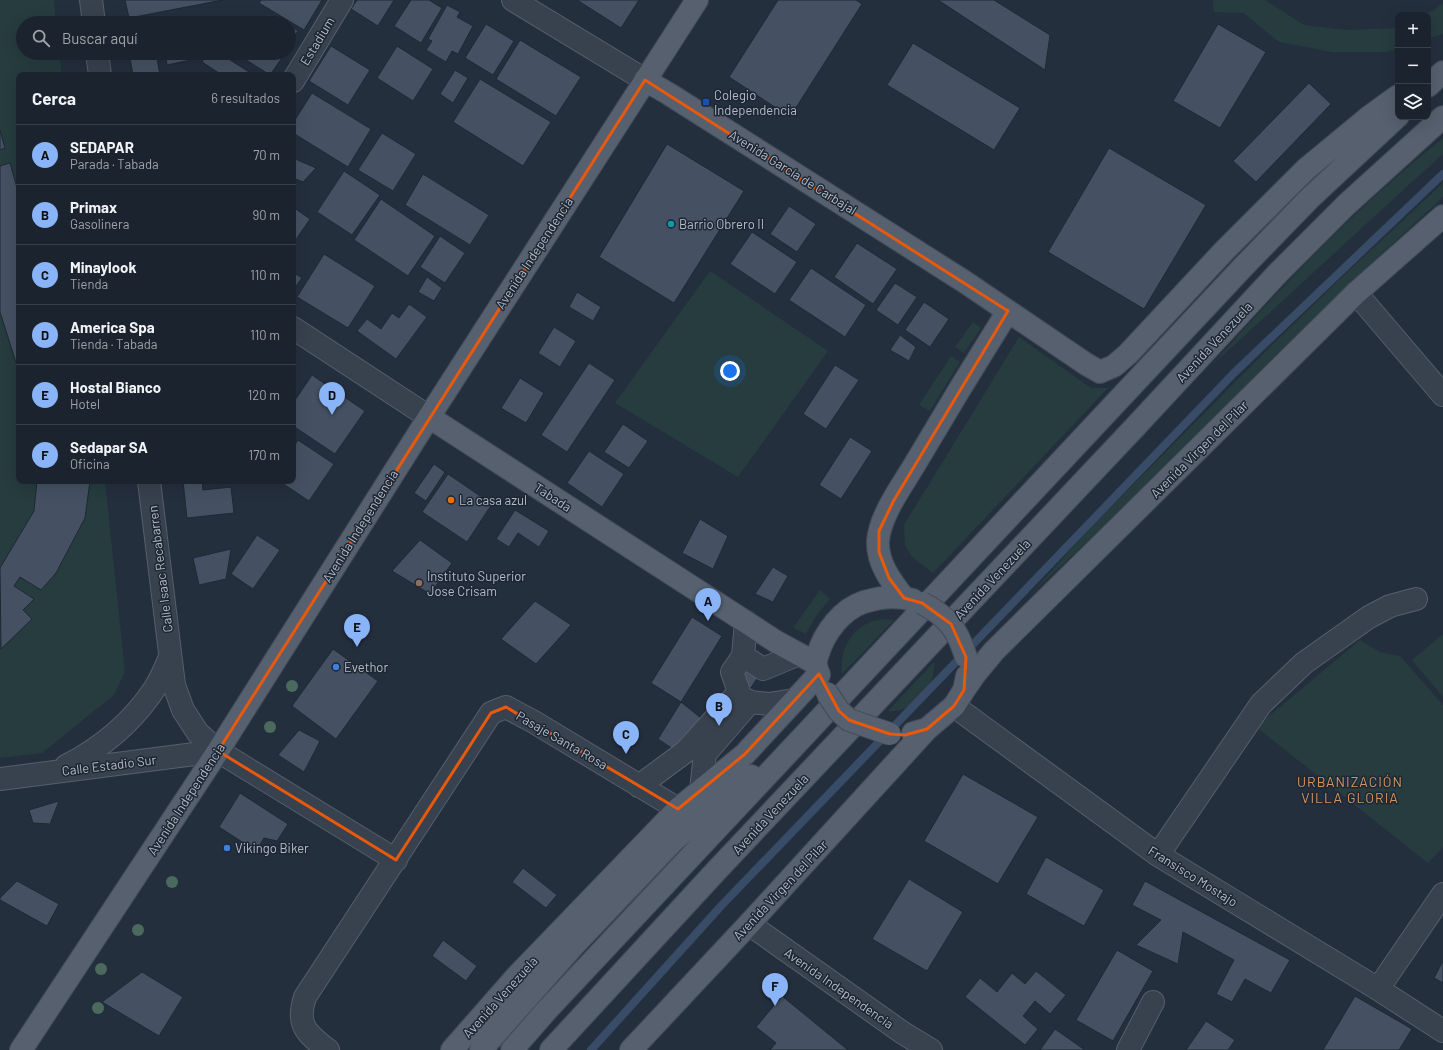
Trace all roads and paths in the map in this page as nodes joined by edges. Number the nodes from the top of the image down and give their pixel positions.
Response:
1 (91, 0) edge
2 (342, 0) edge
3 (513, 0) edge
4 (697, 0) edge
5 (93, 16) edge
6 (98, 60) edge
7 (1443, 65) edge
8 (100, 72) edge
9 (1443, 72) edge
10 (1431, 73) edge
11 (296, 76) edge
12 (645, 80) junction
13 (1430, 84) edge
14 (1395, 98) edge
15 (1443, 117) edge
16 (1395, 119) edge
17 (1443, 216) edge
18 (1356, 293) junction
19 (1008, 311) junction
20 (296, 330) edge
21 (1443, 395) edge
22 (429, 417) junction
23 (149, 484) edge
24 (1416, 599) dead end
25 (913, 600) junction
26 (746, 622) junction
27 (742, 656) junction
28 (170, 657) junction
29 (815, 671) junction
30 (745, 697) junction
31 (959, 698) junction
32 (794, 700) junction
33 (927, 729) junction
34 (809, 730) junction
35 (218, 751) junction
36 (55, 772) junction
37 (0, 779) edge
38 (639, 786) junction
39 (702, 790) junction
40 (678, 809) junction
41 (1158, 855) junction
42 (396, 860) junction
43 (1443, 894) edge
44 (749, 924) junction
45 (1378, 989) junction
46 (1153, 1002) dead end
47 (1443, 1031) edge
48 (20, 1050) edge
49 (328, 1050) edge
50 (452, 1050) edge
51 (481, 1050) edge
52 (512, 1050) edge
53 (551, 1050) edge
54 (631, 1050) edge
55 (931, 1050) edge
56 (1128, 1050) edge

1 - 5 street
2 - 11 street, Estadium
3 - 12 street, Avenida García de Carbajal
4 - 12 main road, Avenida Independencia
6 - 8 street
7 - 10 main road
9 - 13 main road
12 - 19 main road, Avenida García de Carbajal
12 - 22 main road, Avenida Independencia
14 - 19 main road, Avenida García de Carbajal
15 - 53 main road, Avenida Venezuela
16 - 34 main road
17 - 18 main road, Avenida Virgen del Pilar
18 - 21 street
18 - 31 main road, Avenida Virgen del Pilar
19 - 25 main road
20 - 22 street, Tabada
22 - 26 main road, Tabada
22 - 35 main road, Avenida Independencia
23 - 28 street, Calle Isaac Recabarren
24 - 41 street
25 - 29 main road
25 - 31 main road, bridge
26 - 27 street
26 - 29 main road, Tabada
27 - 29 street
27 - 30 street
28 - 35 street, Calle Isaac Recabarren
28 - 36 street
29 - 32 main road, Avenida Venezuela
29 - 33 main road, bridge
30 - 32 street
30 - 38 street
30 - 39 street
31 - 33 main road
31 - 41 street, Fransisco Mostajo
32 - 39 main road, Avenida Venezuela
33 - 44 main road, Avenida Virgen del Pilar
34 - 51 main road
34 - 52 main road
35 - 36 street, Calle Estadio Sur
35 - 42 street
35 - 48 main road, Avenida Independencia
36 - 37 street, Calle Estadio Sur
38 - 40 street, Pasaje Santa Rosa
38 - 42 street, Pasaje Santa Rosa
39 - 40 main road, Avenida Venezuela
40 - 50 main road, Avenida Venezuela
41 - 45 street, Fransisco Mostajo
42 - 49 street, Pasaje Santa Rosa
43 - 45 street
44 - 54 main road, Avenida Virgen del Pilar
44 - 55 street, Avenida Independencia
45 - 47 street, Fransisco Mostajo
46 - 56 street

